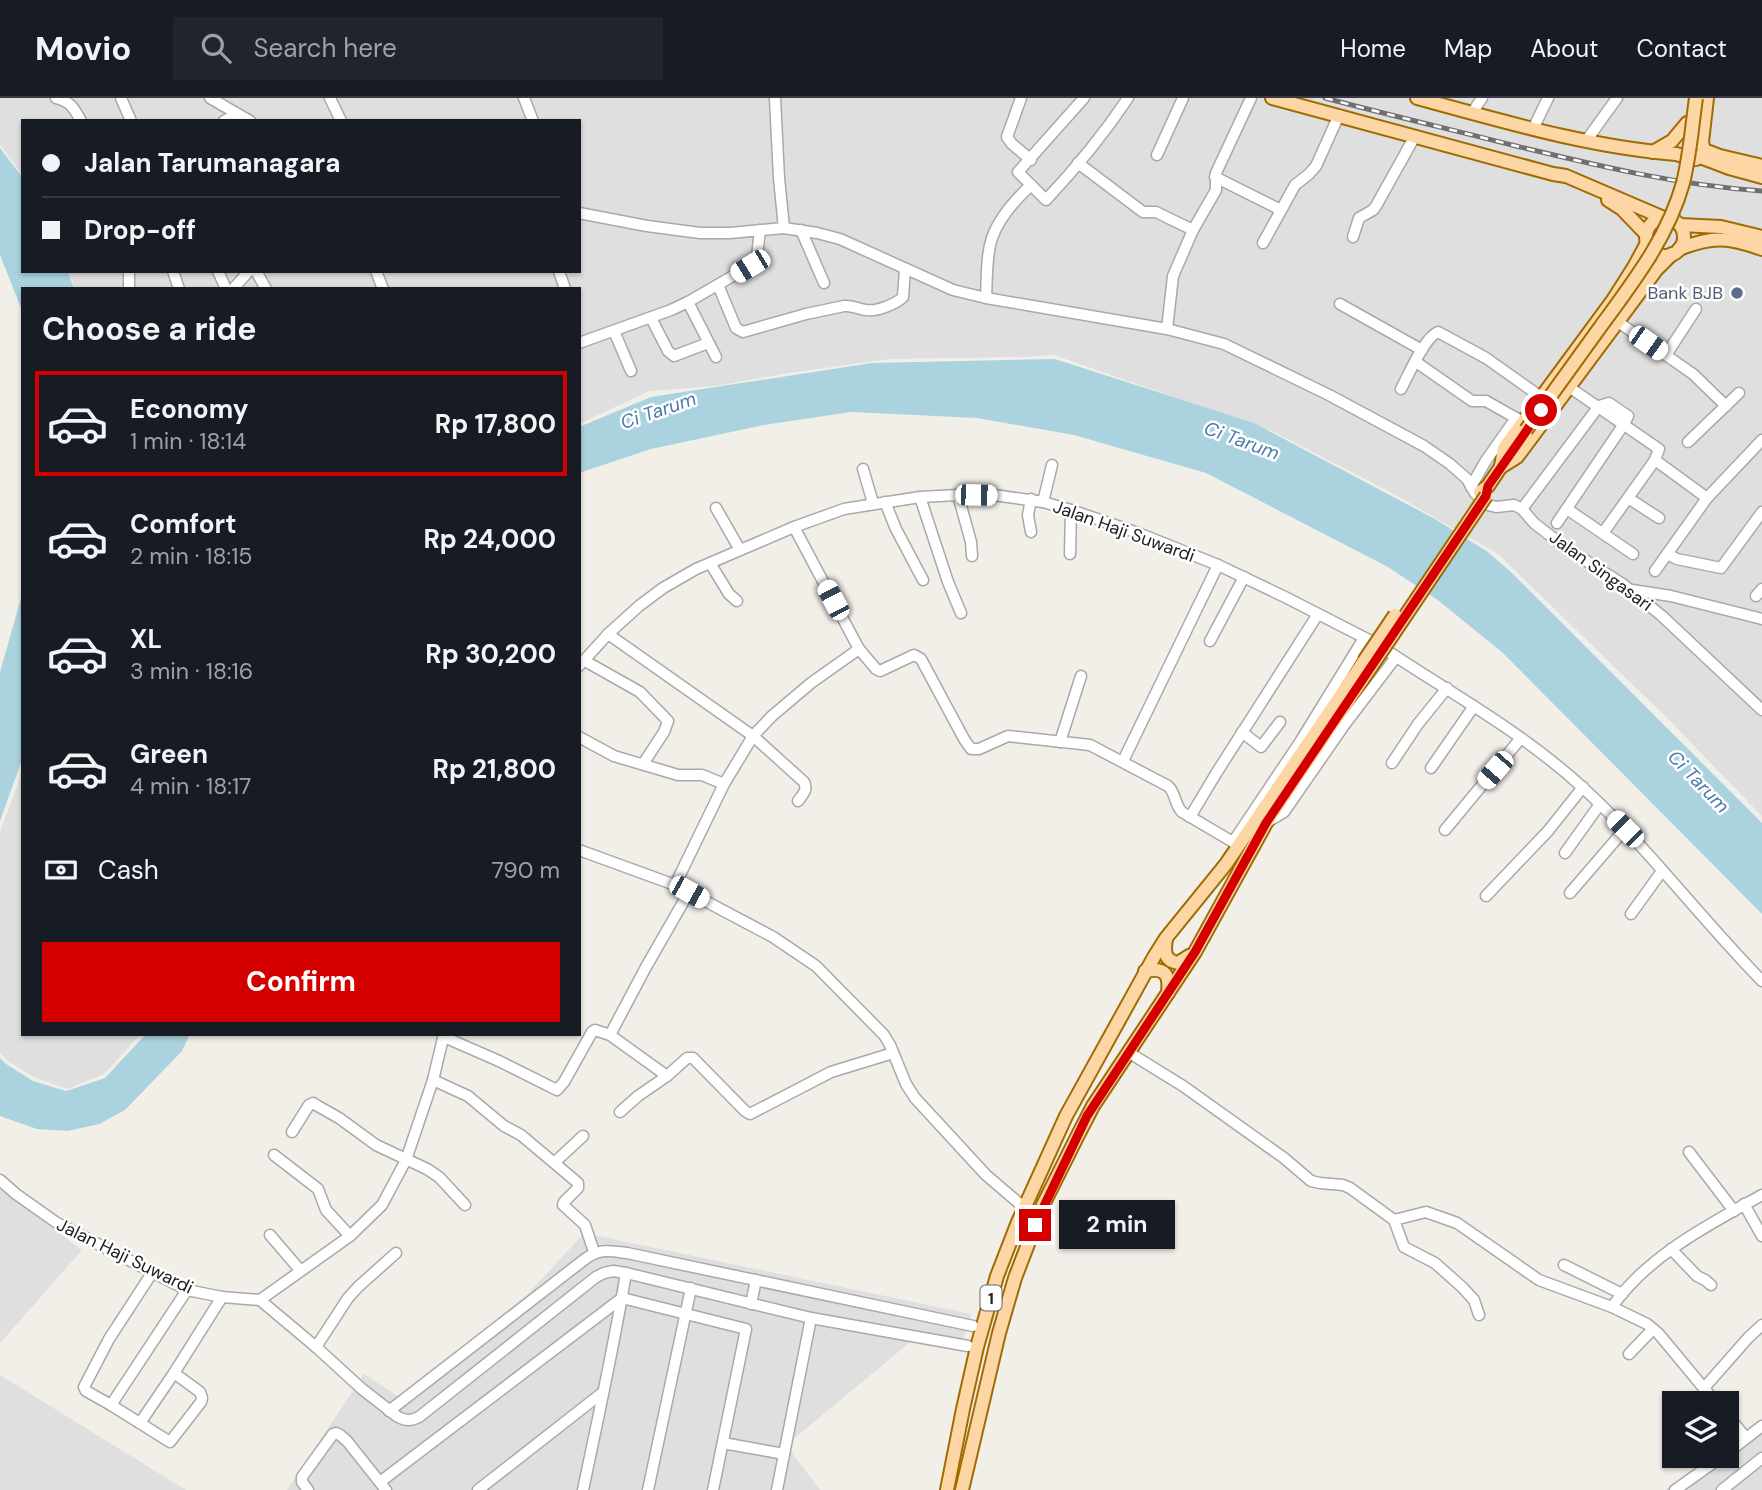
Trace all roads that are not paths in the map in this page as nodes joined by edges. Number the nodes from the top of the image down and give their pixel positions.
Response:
1 (59, 98) edge
2 (121, 98) edge
3 (210, 98) edge
4 (330, 98) edge
5 (524, 98) edge
6 (775, 98) edge
7 (1021, 98) edge
8 (1084, 98) edge
9 (1128, 98) edge
10 (1183, 98) edge
11 (1251, 98) edge
12 (1272, 98) edge
13 (1417, 98) edge
14 (1482, 98) edge
15 (1548, 98) edge
16 (1617, 98) edge
17 (1693, 98) edge
18 (1707, 98) edge
19 (1472, 113) junction
20 (237, 114) junction
21 (1339, 115) junction
22 (79, 119) edge
23 (130, 119) edge
24 (228, 119) edge
25 (246, 119) edge
26 (340, 119) edge
27 (532, 119) edge
28 (1687, 123) junction
29 (1533, 129) junction
30 (1415, 136) junction
31 (1586, 141) junction
32 (1685, 149) junction
33 (1702, 150) junction
34 (1652, 152) junction
35 (1157, 155) dead end
36 (1031, 160) junction
37 (1078, 163) junction
38 (1762, 166) edge
39 (1215, 177) junction
40 (1762, 177) edge
41 (1031, 185) junction
42 (1601, 193) junction
43 (1281, 210) junction
44 (581, 213) edge
45 (1664, 218) junction
46 (1680, 225) junction
47 (784, 228) junction
48 (760, 230) junction
49 (801, 230) junction
50 (1193, 230) junction
51 (1353, 237) dead end
52 (1762, 237) edge
53 (1647, 239) junction
54 (1263, 243) dead end
55 (1762, 250) edge
56 (1676, 251) junction
57 (905, 269) junction
58 (247, 273) edge
59 (824, 283) dead end
60 (1623, 284) junction
61 (718, 285) junction
62 (235, 287) edge
63 (1640, 293) junction
64 (986, 298) junction
65 (688, 302) junction
66 (1340, 304) dead end
67 (1696, 309) dead end
68 (651, 318) junction
69 (1618, 322) junction
70 (1167, 329) junction
71 (614, 331) junction
72 (581, 342) edge
73 (709, 343) junction
74 (1422, 350) junction
75 (1666, 355) junction
76 (716, 357) dead end
77 (1416, 362) junction
78 (631, 371) dead end
79 (1569, 387) junction
80 (1401, 389) dead end
81 (1739, 393) dead end
82 (1541, 397) junction
83 (1599, 406) junction
84 (1726, 406) junction
85 (1522, 423) junction
86 (1624, 424) junction
87 (1762, 440) edge
88 (1688, 442) dead end
89 (1655, 460) junction
90 (1052, 465) dead end
91 (1501, 467) junction
92 (863, 469) dead end
93 (1478, 488) junction
94 (958, 495) junction
95 (920, 497) junction
96 (1628, 498) junction
97 (1707, 498) junction
98 (1031, 499) junction
99 (884, 502) junction
100 (1043, 502) junction
101 (873, 503) junction
102 (716, 508) dead end
103 (1522, 509) junction
104 (1567, 509) junction
105 (1071, 510) junction
106 (1760, 517) edge
107 (1659, 518) dead end
108 (1557, 523) dead end
109 (794, 527) junction
110 (1031, 532) dead end
111 (1602, 534) junction
112 (740, 550) junction
113 (1070, 554) dead end
114 (1633, 554) dead end
115 (1667, 554) junction
116 (972, 556) dead end
117 (710, 563) junction
118 (1218, 565) junction
119 (1655, 572) dead end
120 (1244, 577) junction
121 (923, 580) dead end
122 (1631, 590) junction
123 (737, 601) dead end
124 (961, 612) dead end
125 (1318, 614) junction
126 (1762, 619) edge
127 (608, 634) junction
128 (1210, 641) dead end
129 (859, 649) junction
130 (582, 663) edge
131 (1367, 664) junction
132 (1081, 676) dead end
133 (1447, 688) junction
134 (1474, 706) junction
135 (1762, 710) edge
136 (1280, 722) dead end
137 (1242, 732) junction
138 (753, 736) junction
139 (581, 738) edge
140 (1521, 738) junction
141 (1059, 742) junction
142 (1123, 761) junction
143 (1392, 763) dead end
144 (643, 764) junction
145 (1431, 768) dead end
146 (724, 785) junction
147 (1583, 787) junction
148 (798, 801) dead end
149 (1600, 804) junction
150 (1190, 817) junction
151 (1266, 823) junction
152 (1625, 829) junction
153 (1446, 830) dead end
154 (1236, 843) junction
155 (581, 851) edge
156 (1565, 853) dead end
157 (1662, 871) junction
158 (675, 885) junction
159 (689, 892) junction
160 (1570, 893) dead end
161 (1486, 896) dead end
162 (1631, 914) dead end
163 (1166, 938) junction
164 (1195, 952) junction
165 (1145, 971) junction
166 (1762, 981) edge
167 (1168, 994) junction
168 (610, 1035) junction
169 (444, 1036) edge
170 (1128, 1052) junction
171 (893, 1053) junction
172 (667, 1076) junction
173 (433, 1080) junction
174 (620, 1112) dead end
175 (292, 1132) dead end
176 (583, 1136) dead end
177 (1689, 1152) dead end
178 (274, 1155) dead end
179 (406, 1160) junction
180 (555, 1162) junction
181 (0, 1180) edge
182 (1762, 1195) edge
183 (1020, 1204) dead end
184 (465, 1205) dead end
185 (1744, 1205) junction
186 (1734, 1211) junction
187 (1394, 1220) junction
188 (270, 1235) dead end
189 (350, 1236) junction
190 (1762, 1236) edge
191 (1671, 1249) junction
192 (594, 1252) junction
193 (396, 1253) dead end
194 (1564, 1265) dead end
195 (300, 1270) junction
196 (152, 1273) junction
197 (626, 1273) junction
198 (756, 1280) junction
199 (1712, 1285) dead end
200 (691, 1289) junction
201 (187, 1290) junction
202 (1622, 1294) junction
203 (222, 1297) junction
204 (622, 1298) junction
205 (260, 1300) junction
206 (751, 1304) junction
207 (1612, 1307) junction
208 (684, 1315) junction
209 (1479, 1315) dead end
210 (811, 1318) junction
211 (1762, 1325) edge
212 (973, 1326) dead end
213 (1653, 1328) junction
214 (968, 1346) dead end
215 (316, 1347) junction
216 (1629, 1354) dead end
217 (174, 1373) junction
218 (1704, 1388) junction
219 (1706, 1391) edge
220 (602, 1392) junction
221 (111, 1405) junction
222 (389, 1411) junction
223 (140, 1423) junction
224 (1762, 1426) edge
225 (1739, 1430) edge
226 (1746, 1438) junction
227 (723, 1443) junction
228 (1739, 1444) edge
229 (784, 1454) junction
230 (1762, 1458) edge
231 (1706, 1468) edge
232 (383, 1486) edge
233 (308, 1490) edge
234 (478, 1490) edge
235 (583, 1490) edge
236 (648, 1490) edge
237 (713, 1490) edge
238 (777, 1490) edge
239 (947, 1490) edge
240 (962, 1490) edge
241 (1675, 1490) edge
242 (1722, 1490) edge

1 - 22 street
2 - 23 street
3 - 20 street
4 - 26 street
5 - 27 street
6 - 47 street
7 - 36 street
8 - 36 street
9 - 37 street
10 - 35 street
11 - 39 street
12 - 21 main road
13 - 19 main road
14 - 19 street
15 - 29 street
16 - 31 street
17 - 28 main road
17 - 85 main road, 1, bridge
18 - 33 main road
19 - 29 main road
20 - 24 street
20 - 25 street
21 - 30 main road
21 - 43 street
28 - 32 main road
28 - 34 main road
29 - 31 main road
30 - 42 main road
30 - 51 street
31 - 34 main road
32 - 33 main road
32 - 33 main road
32 - 34 main road
33 - 38 main road
33 - 40 main road
36 - 41 street
37 - 41 street
37 - 50 street
39 - 43 street
39 - 50 street
41 - 64 street
42 - 45 main road
42 - 53 main road
43 - 54 street
44 - 48 street
45 - 46 main road
45 - 53 main road
46 - 52 main road
46 - 56 main road
47 - 48 street
47 - 49 street
48 - 61 street
49 - 57 street
49 - 59 street
50 - 70 street
53 - 56 main road
53 - 60 main road
55 - 56 main road
56 - 63 main road
57 - 61 street
57 - 64 street
58 - 62 street
60 - 63 main road
60 - 82 main road
61 - 65 street
63 - 69 main road
64 - 70 street
65 - 68 street
65 - 73 street
66 - 74 street
67 - 75 street
68 - 71 street
68 - 73 street
69 - 75 street
69 - 79 main road
70 - 93 street
71 - 72 street
71 - 78 street
73 - 76 street
74 - 77 street
74 - 82 street
75 - 84 street
77 - 80 street
77 - 85 street
79 - 83 street
79 - 91 main road
81 - 84 street
82 - 85 main road
83 - 86 street
83 - 103 street
84 - 88 street
85 - 91 main road, 1
85 - 93 street
86 - 89 street
86 - 104 street
87 - 97 street
89 - 96 street
89 - 97 street
90 - 100 street
91 - 93 main road, 1
92 - 101 street
93 - 103 street
93 - 131 main road, 1, bridge
94 - 95 street, Jalan Haji Suwardi
94 - 98 street, Jalan Haji Suwardi
94 - 116 street
95 - 99 street, Jalan Haji Suwardi
95 - 124 street
96 - 107 street
96 - 111 street
97 - 115 street
98 - 100 street, Jalan Haji Suwardi
98 - 110 street
99 - 101 street, Jalan Haji Suwardi
99 - 121 street
100 - 105 street, Jalan Haji Suwardi
101 - 109 street, Jalan Haji Suwardi
102 - 112 street
103 - 122 street, Jalan Singasari
104 - 108 street
104 - 111 street
105 - 113 street
105 - 118 street, Jalan Haji Suwardi
106 - 115 street
109 - 112 street, Jalan Haji Suwardi
109 - 129 street
111 - 114 street
112 - 117 street, Jalan Haji Suwardi
115 - 119 street
117 - 123 street
117 - 127 street, Jalan Haji Suwardi
118 - 120 street, Jalan Haji Suwardi
118 - 142 street
120 - 125 street, Jalan Haji Suwardi
120 - 128 street
122 - 126 street
122 - 135 street, Jalan Singasari
125 - 137 street
125 - 154 street, Jalan Haji Suwardi
127 - 130 street, Jalan Haji Suwardi
127 - 138 street
129 - 138 street
129 - 141 street
130 - 144 street
131 - 151 main road, 1
131 - 154 main road, 1
132 - 141 street
133 - 134 street
133 - 143 street
133 - 151 street
134 - 140 street
134 - 145 street
136 - 137 street
137 - 150 street
138 - 146 street
138 - 148 street
139 - 144 street
140 - 147 street
140 - 153 street
141 - 142 street
142 - 150 street
144 - 146 street
146 - 158 street
147 - 149 street
147 - 161 street
149 - 152 street
149 - 156 street
150 - 154 street
151 - 164 main road, 1
152 - 157 street
152 - 160 street
154 - 163 main road, 1
155 - 158 street
157 - 162 street
157 - 166 street
158 - 159 street
159 - 168 street
159 - 171 street
163 - 164 main road
163 - 165 main road, 1
164 - 167 main road, 1
165 - 167 main road
165 - 239 main road, 1
167 - 170 main road, 1
168 - 169 street
168 - 172 street
169 - 173 street
170 - 187 street
170 - 240 main road, 1
171 - 172 street
171 - 183 street
172 - 174 street
173 - 179 street
173 - 180 street
175 - 179 street
176 - 180 street
177 - 186 street
178 - 189 street
179 - 184 street
179 - 189 street
180 - 192 street
181 - 196 street, Jalan Haji Suwardi
182 - 185 street
185 - 186 street
185 - 190 street
186 - 191 street
187 - 207 street
187 - 209 street
188 - 195 street
189 - 195 street
191 - 199 street
191 - 202 street
192 - 198 street
192 - 222 street
193 - 215 street
194 - 202 street
195 - 205 street
196 - 201 street, Jalan Haji Suwardi
196 - 221 street
197 - 200 street
197 - 204 street
197 - 222 street
198 - 206 street
198 - 212 street
200 - 206 street
200 - 208 street
201 - 203 street, Jalan Haji Suwardi
201 - 221 street
202 - 207 street
203 - 205 street, Jalan Haji Suwardi
203 - 217 street
204 - 208 street
204 - 220 street
204 - 232 street
205 - 215 street
206 - 210 street
207 - 213 street
208 - 227 street
208 - 236 street
210 - 214 street
210 - 229 street
211 - 218 street
213 - 216 street
213 - 218 street
215 - 222 street
217 - 223 street
217 - 223 street
218 - 219 street
220 - 234 street
220 - 235 street
221 - 223 street
224 - 226 street
225 - 226 street
226 - 228 street
227 - 229 street
227 - 237 street
229 - 238 street
230 - 242 street
231 - 241 street
232 - 233 street

